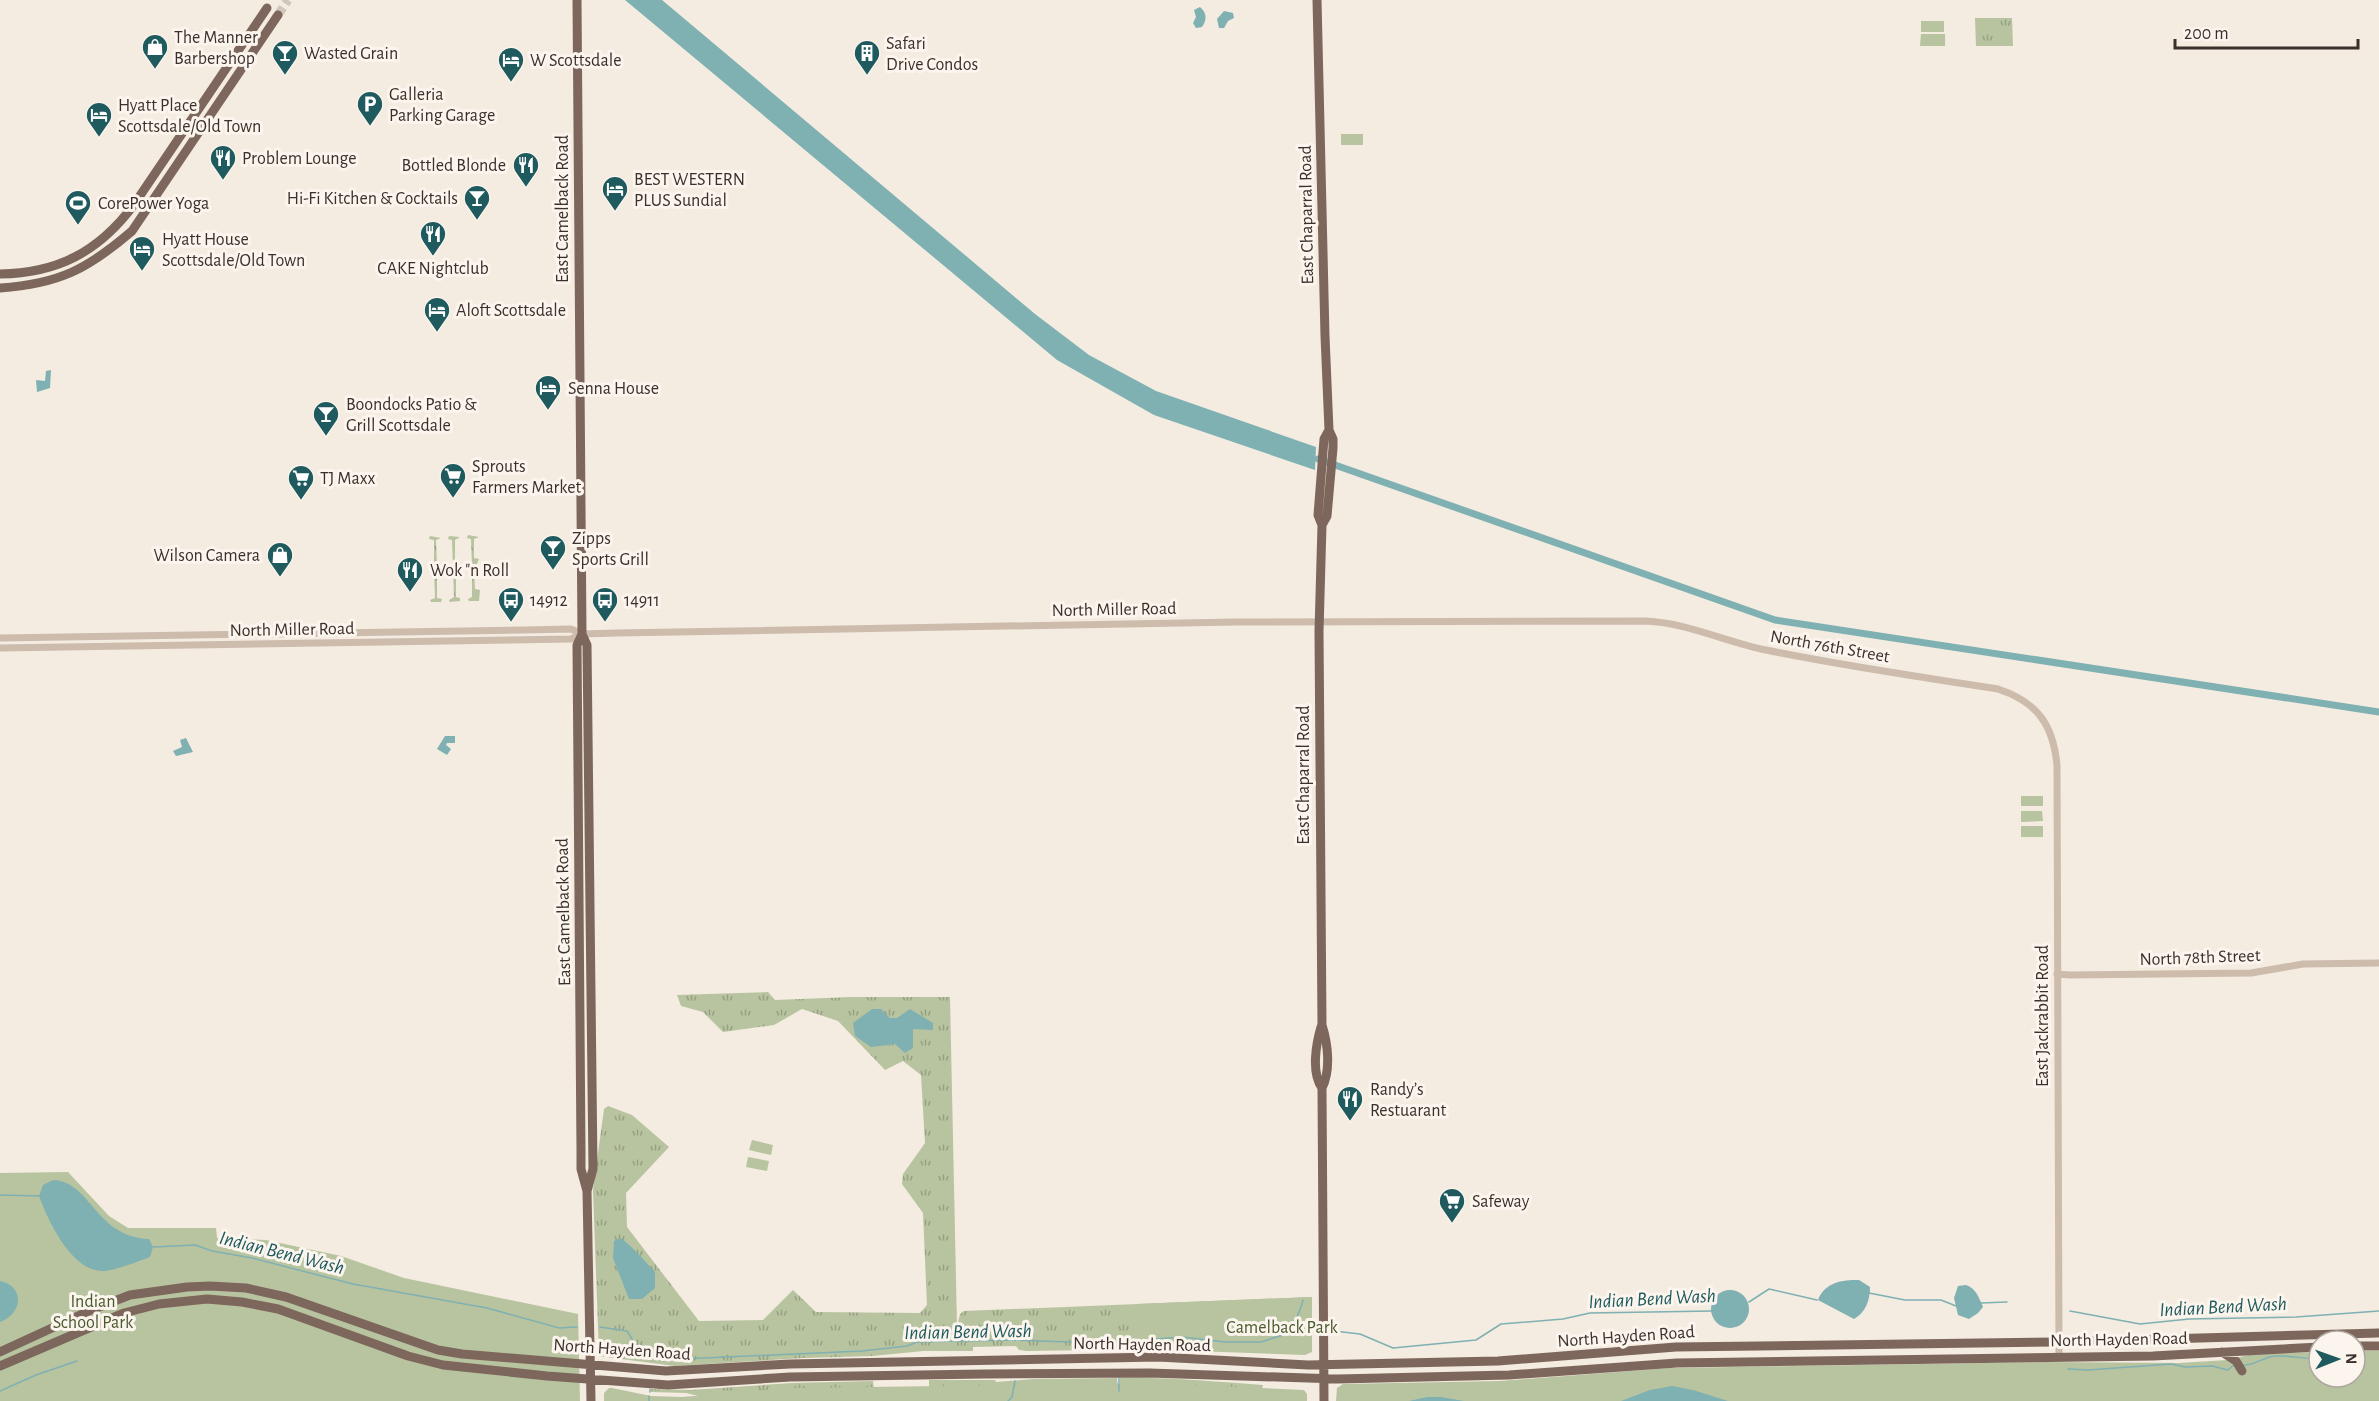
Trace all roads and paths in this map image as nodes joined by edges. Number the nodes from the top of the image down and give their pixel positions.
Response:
1 (577, 0) edge
2 (1317, 0) edge
3 (267, 8) tunnel mouth
4 (278, 15) tunnel mouth
5 (0, 274) edge
6 (0, 288) edge
7 (1319, 621) junction
8 (1646, 621) joint
9 (582, 634) junction
10 (0, 638) edge
11 (0, 648) edge
12 (2010, 694) joint
13 (579, 908) junction
14 (590, 910) junction
15 (2379, 963) edge
16 (2057, 974) junction
17 (586, 1191) junction
18 (2379, 1333) edge
19 (2059, 1342) junction
20 (2307, 1348) edge
21 (0, 1352) edge
22 (2223, 1352) junction
23 (2059, 1357) junction
24 (590, 1365) junction
25 (1324, 1365) junction
26 (0, 1366) edge
27 (2242, 1371) dead end
28 (1324, 1379) junction
29 (590, 1380) junction
30 (591, 1401) edge
31 (1324, 1401) edge

1 - 9 main road, East Camelback Road
2 - 7 main road, East Chaparral Road
3 - 5 main road
4 - 6 main road
7 - 8 street, North Miller Road
7 - 9 street, North Miller Road
7 - 25 main road, East Chaparral Road
8 - 12 street, North 76th Street
9 - 10 street, North Miller Road
9 - 11 street, North Miller Road
9 - 13 main road, East Camelback Road
9 - 14 main road, East Camelback Road
12 - 16 street, East Jackrabbit Road
13 - 14 main road
13 - 17 main road, East Camelback Road
14 - 17 main road, East Camelback Road
15 - 16 street, North 78th Street
16 - 19 street, East Jackrabbit Road
17 - 24 main road, East Camelback Road
18 - 19 main road, North Hayden Road
19 - 23 street, East Jackrabbit Road
19 - 25 main road, North Hayden Road
20 - 22 main road, North Hayden Road
21 - 24 main road, North Hayden Road
22 - 23 main road, North Hayden Road
22 - 27 main road
23 - 28 main road, North Hayden Road
24 - 25 main road, North Hayden Road
24 - 29 main road, East Camelback Road
25 - 28 main road, East Chaparral Road
26 - 29 main road, North Hayden Road
28 - 29 main road, North Hayden Road
28 - 31 main road, East Chaparral Road
29 - 30 main road, East Camelback Road

